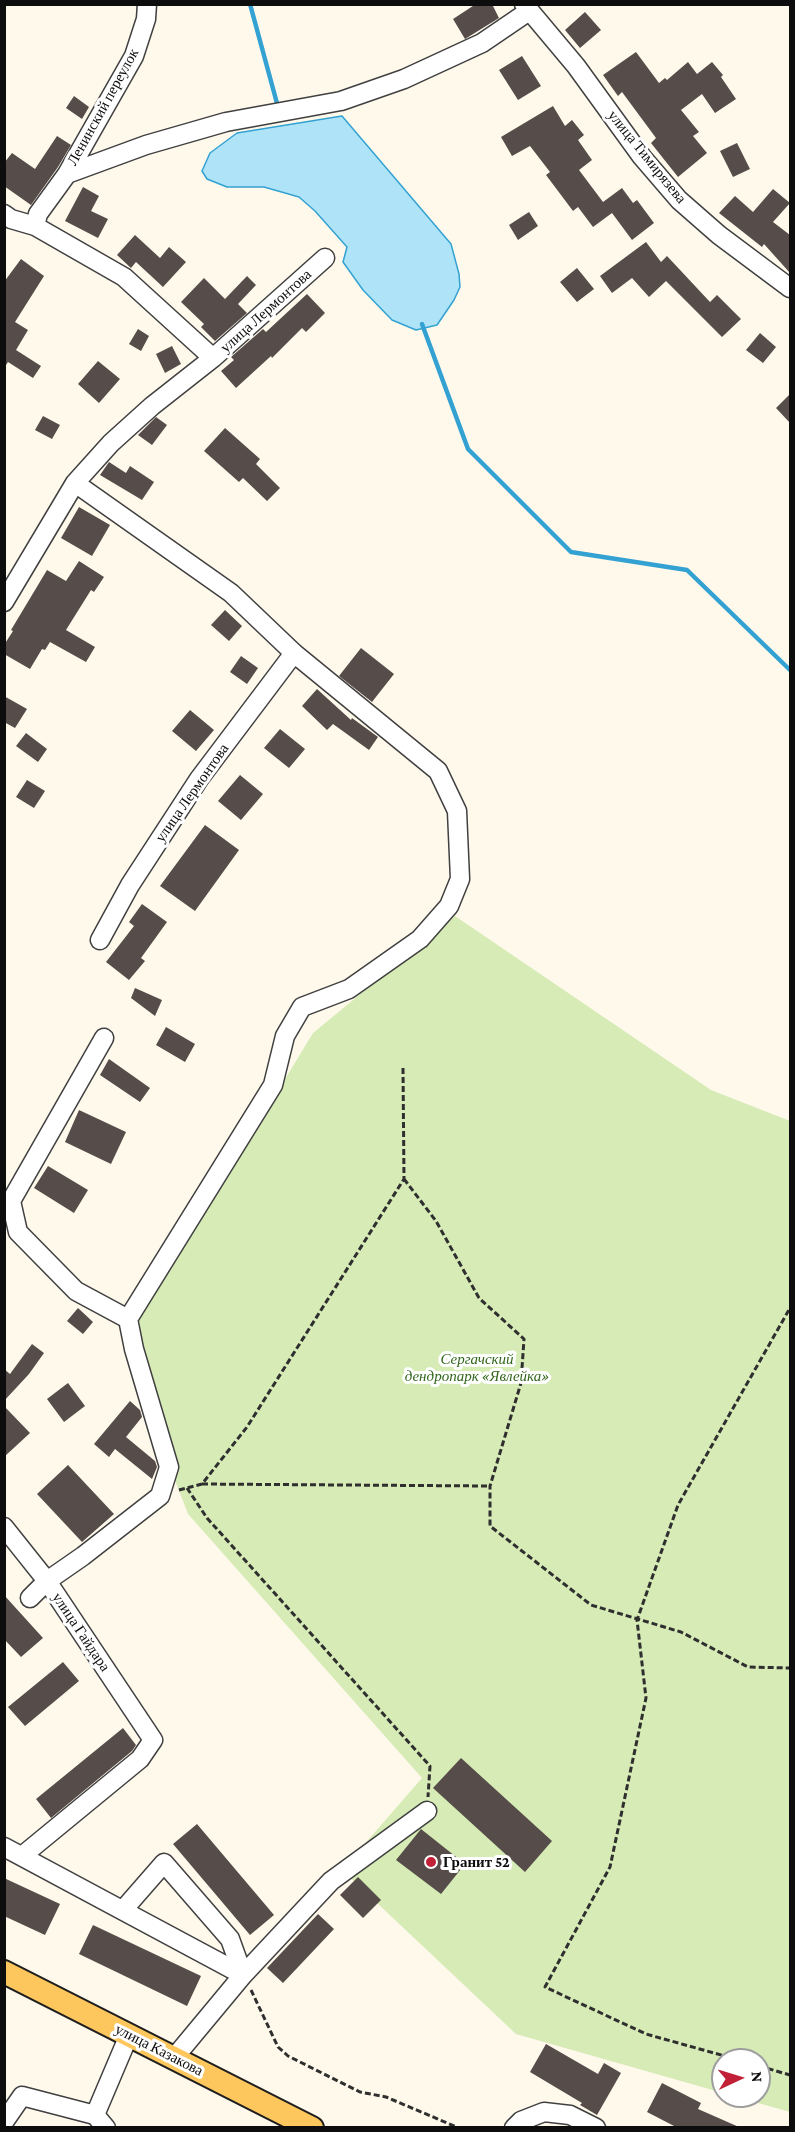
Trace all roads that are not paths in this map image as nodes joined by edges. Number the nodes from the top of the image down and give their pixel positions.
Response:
1 (147, 4) edge
2 (527, 8) edge
3 (67, 174) junction
4 (4, 214) edge
5 (35, 226) junction
6 (325, 258) dead end
7 (790, 288) edge
8 (213, 358) junction
9 (75, 483) junction
10 (4, 602) edge
11 (294, 653) junction
12 (100, 940) dead end
13 (104, 1038) dead end
14 (128, 1319) junction
15 (4, 1527) edge
16 (47, 1581) junction
17 (30, 1598) dead end
18 (427, 1811) road end
19 (4, 1846) edge
20 (22, 1856) junction
21 (123, 1910) junction
22 (4, 1972) edge
23 (243, 1975) junction
24 (129, 2035) junction
25 (174, 2058) junction
26 (100, 2121) edge
27 (4, 2122) edge
28 (301, 2125) edge
29 (514, 2127) edge
30 (596, 2127) edge

1 - 3 street, Ленинский переулок
2 - 3 street
2 - 7 street, улица Тимирязева
3 - 5 street, Ленинский переулок
4 - 5 street
5 - 8 street
6 - 8 street, улица Лермонтова
8 - 9 street, улица Лермонтова
9 - 10 street, улица Лермонтова
9 - 11 street
11 - 12 street, улица Лермонтова
11 - 14 street
13 - 14 street
14 - 16 street
15 - 16 street, улица Гайдара
16 - 17 street
16 - 20 street, улица Гайдара
18 - 23 street
19 - 20 street
20 - 21 street
21 - 23 street
21 - 23 street
22 - 24 main road, улица Казакова
23 - 25 street
24 - 25 main road, улица Казакова
24 - 26 street
25 - 28 main road, улица Казакова
26 - 27 street
29 - 30 street

